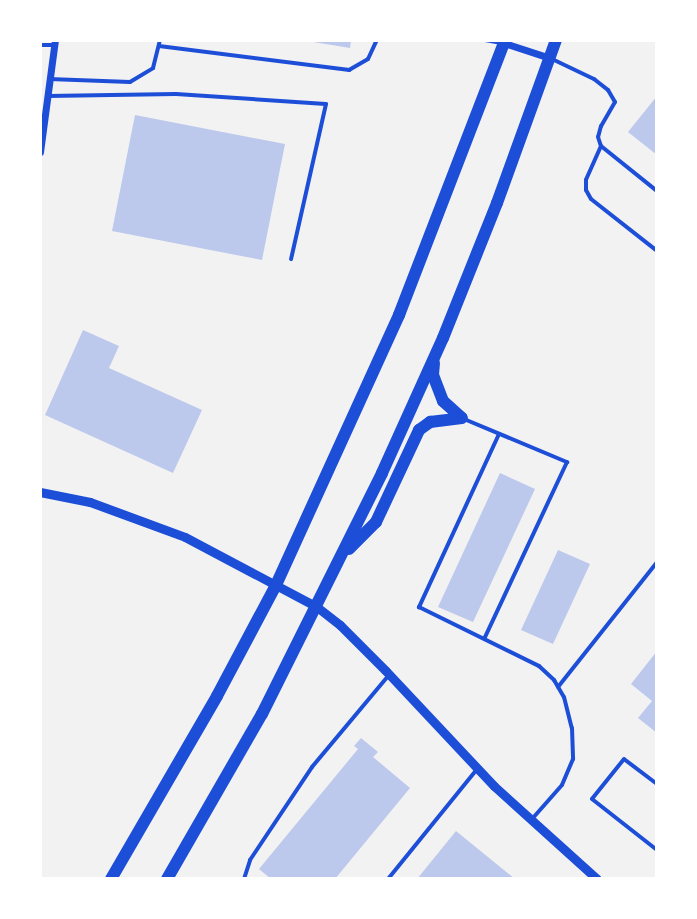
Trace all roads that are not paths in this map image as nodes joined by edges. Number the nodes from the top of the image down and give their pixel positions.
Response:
1 (377, 40) edge
2 (485, 40) edge
3 (556, 40) edge
4 (504, 42) edge
5 (54, 43) edge
6 (159, 43) edge
7 (40, 45) edge
8 (550, 58) junction
9 (49, 79) junction
10 (47, 96) junction
11 (601, 146) junction
12 (40, 152) edge
13 (657, 191) edge
14 (657, 251) edge
15 (291, 259) dead end
16 (434, 357) junction
17 (462, 418) junction
18 (499, 434) junction
19 (40, 492) edge
20 (341, 557) junction
21 (657, 562) edge
22 (276, 585) junction
23 (317, 607) junction
24 (484, 639) junction
25 (389, 674) junction
26 (558, 687) junction
27 (477, 768) junction
28 (657, 784) edge
29 (531, 821) junction
30 (657, 850) edge
31 (111, 879) edge
32 (167, 879) edge
33 (244, 879) edge
34 (388, 879) edge
35 (597, 879) edge

1 - 6 lane
2 - 4 lane
3 - 8 main road
4 - 8 street
4 - 22 main road
5 - 7 lane
5 - 9 street
6 - 9 lane
8 - 11 lane
8 - 16 main road
9 - 10 street
10 - 12 street
10 - 15 lane
11 - 13 lane
11 - 14 lane
16 - 17 main road
16 - 20 main road
17 - 18 lane
17 - 20 main road
18 - 24 lane
18 - 24 lane
19 - 22 street
20 - 23 main road
21 - 26 lane
22 - 23 street
22 - 31 main road
23 - 25 street
23 - 32 main road
24 - 26 lane
25 - 27 street
25 - 33 lane
26 - 29 lane
27 - 29 street
27 - 34 lane
28 - 30 lane
29 - 35 street

